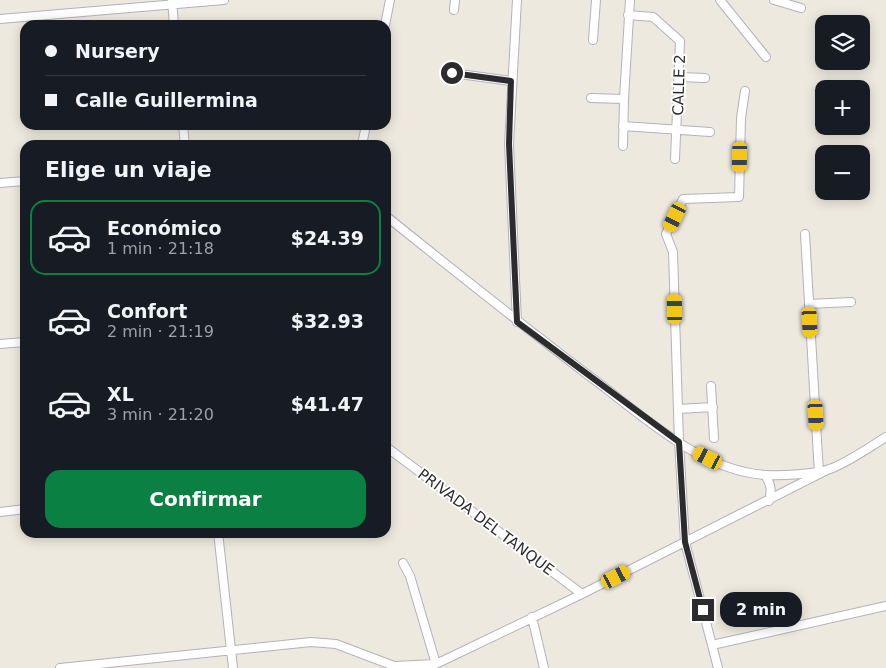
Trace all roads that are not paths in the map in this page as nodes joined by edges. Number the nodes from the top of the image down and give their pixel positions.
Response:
1 (224, 0) edge
2 (390, 0) edge
3 (455, 0) edge
4 (517, 0) edge
5 (596, 0) edge
6 (630, 0) edge
7 (720, 0) edge
8 (774, 0) edge
9 (172, 2) edge
10 (801, 8) dead end
11 (454, 10) dead end
12 (628, 15) junction
13 (0, 19) edge
14 (174, 20) edge
15 (386, 20) edge
16 (593, 40) dead end
17 (766, 57) dead end
18 (452, 73) dead end
19 (679, 78) junction
20 (705, 78) dead end
21 (511, 81) junction
22 (746, 91) dead end
23 (591, 98) dead end
24 (624, 100) junction
25 (623, 126) junction
26 (677, 130) junction
27 (710, 132) dead end
28 (623, 146) dead end
29 (676, 159) dead end
30 (20, 181) edge
31 (0, 183) edge
32 (391, 220) edge
33 (806, 234) dead end
34 (851, 302) dead end
35 (809, 304) junction
36 (517, 322) junction
37 (20, 342) edge
38 (0, 344) edge
39 (711, 386) dead end
40 (712, 407) junction
41 (678, 409) junction
42 (714, 438) dead end
43 (886, 438) edge
44 (679, 442) junction
45 (391, 451) edge
46 (819, 473) junction
47 (765, 475) junction
48 (769, 501) junction
49 (20, 510) edge
50 (0, 512) edge
51 (219, 538) edge
52 (685, 542) junction
53 (403, 563) dead end
54 (582, 594) junction
55 (886, 606) edge
56 (532, 617) junction
57 (712, 645) junction
58 (230, 650) junction
59 (436, 664) junction
60 (60, 668) edge
61 (233, 668) edge
62 (544, 668) edge
63 (718, 668) edge

1 - 9 street
2 - 15 street
3 - 11 street
4 - 21 street
5 - 16 street
6 - 12 street
7 - 17 street
8 - 10 street
9 - 13 street
9 - 14 street
12 - 19 street, CALLE 2
12 - 24 street
18 - 21 street
19 - 20 street
19 - 26 street, CALLE 2
21 - 36 street
22 - 41 street
23 - 24 street
24 - 25 street
25 - 26 street
25 - 28 street
26 - 27 street
26 - 29 street, CALLE 2
30 - 31 street
32 - 36 street
33 - 35 street
34 - 35 street
35 - 46 street
36 - 44 street
37 - 38 street
39 - 40 street
40 - 41 street
40 - 42 street
41 - 44 street
43 - 46 street
44 - 47 street
44 - 52 street
45 - 54 street, PRIVADA DEL TANQUE
46 - 47 street
46 - 48 street
47 - 48 street
48 - 52 street
49 - 50 street
51 - 58 street
52 - 54 street
52 - 57 street
53 - 59 street
54 - 56 street
55 - 57 street
56 - 59 street
56 - 62 street
57 - 63 street
58 - 59 street
58 - 60 street
58 - 61 street

